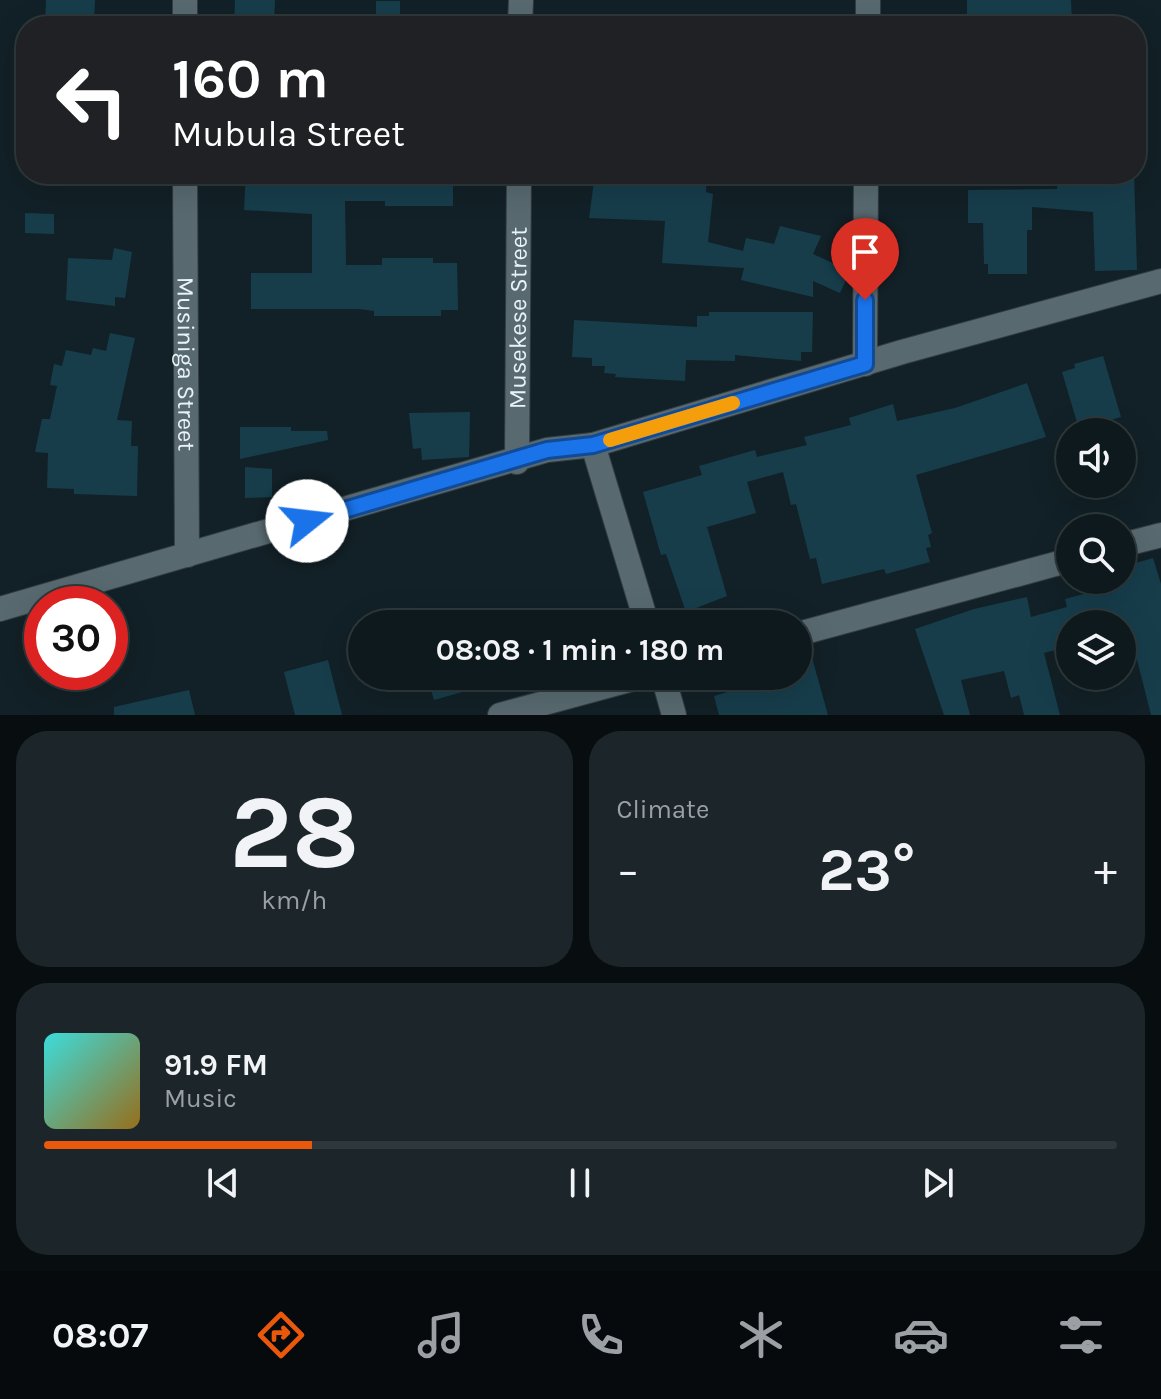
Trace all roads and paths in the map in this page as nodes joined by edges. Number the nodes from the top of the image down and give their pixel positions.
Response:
1 (185, 184) edge
2 (519, 184) edge
3 (866, 184) edge
4 (1161, 281) edge
5 (865, 364) junction
6 (593, 445) junction
7 (517, 462) junction
8 (1161, 535) edge
9 (1136, 541) edge
10 (187, 555) junction
11 (1056, 564) edge
12 (0, 609) edge
13 (643, 610) edge
14 (812, 630) edge
15 (592, 690) edge
16 (667, 690) edge
17 (500, 715) edge
18 (674, 715) edge

1 - 10 street, Musiniga Street
2 - 7 street, Musekese Street
3 - 5 street
4 - 5 street
5 - 6 street
6 - 7 street
6 - 13 street
7 - 10 street
8 - 9 street
10 - 12 street
11 - 14 street
15 - 17 street
16 - 18 street

